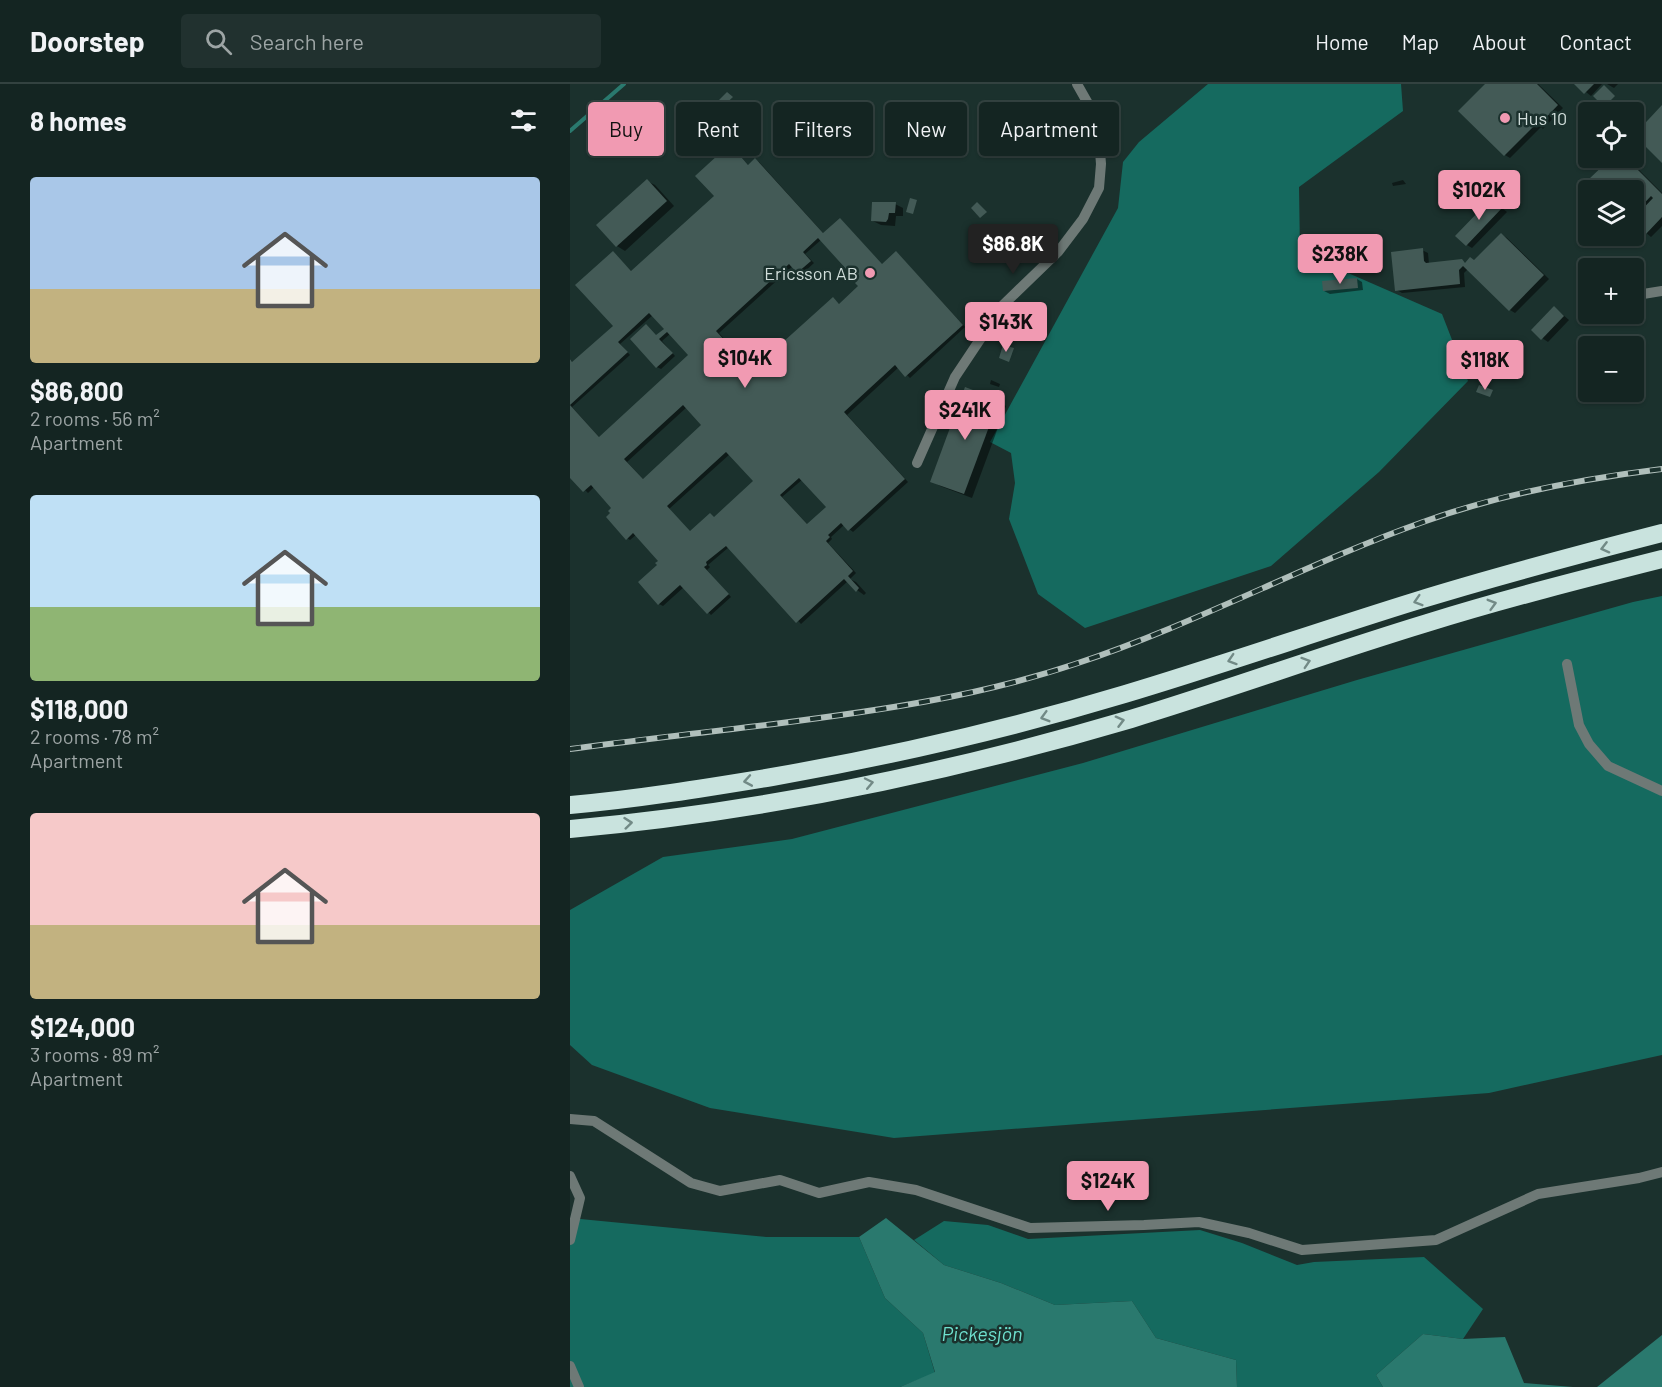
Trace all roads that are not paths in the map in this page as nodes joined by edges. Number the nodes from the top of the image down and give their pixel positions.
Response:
1 (1077, 84) edge
2 (1662, 291) edge
3 (1644, 294) edge
4 (917, 464) dead end
5 (1662, 534) edge
6 (1662, 559) edge
7 (1567, 664) dead end
8 (1662, 791) edge
9 (570, 805) edge
10 (570, 829) edge
11 (570, 1119) edge
12 (1662, 1172) edge
13 (570, 1176) edge
14 (570, 1240) edge
15 (570, 1365) edge
16 (579, 1387) edge

1 - 4 street
2 - 3 street
5 -> 9 highway
10 -> 6 highway
7 - 8 street
11 - 12 street
13 - 14 street
15 - 16 street

